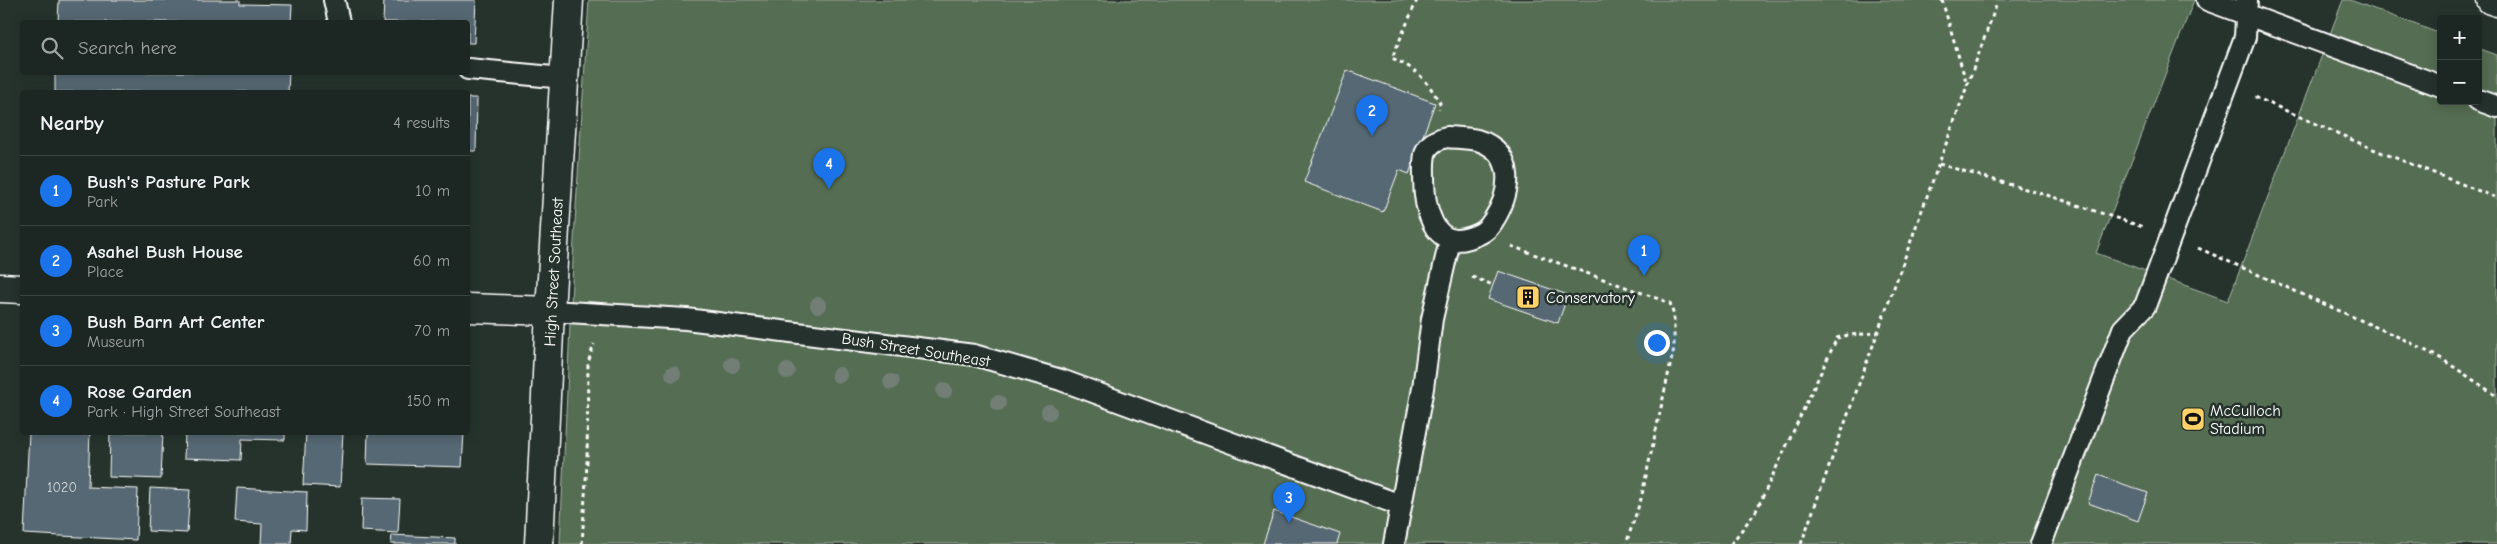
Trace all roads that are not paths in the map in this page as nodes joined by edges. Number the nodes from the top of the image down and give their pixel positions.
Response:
1 (334, 0) edge
2 (569, 0) edge
3 (2206, 0) edge
4 (2491, 0) edge
5 (2497, 2) edge
6 (2247, 7) edge
7 (339, 20) edge
8 (470, 69) edge
9 (564, 78) junction
10 (2437, 84) edge
11 (2482, 101) edge
12 (2497, 106) edge
13 (1450, 240) junction
14 (0, 288) edge
15 (20, 289) edge
16 (470, 308) edge
17 (550, 311) junction
18 (1400, 505) junction
19 (539, 544) edge
20 (1394, 544) edge
21 (2041, 544) edge

1 - 7 lane
2 - 9 street, High Street Southeast
3 - 6 lane
4 - 5 street
6 - 10 lane
6 - 21 lane
8 - 9 lane
9 - 17 street, High Street Southeast
11 - 12 lane
13 - 13 lane
13 - 18 lane
14 - 15 street
16 - 17 street, Bush Street Southeast
17 - 18 lane, Bush Street Southeast
17 - 19 street, High Street Southeast
18 - 20 lane

